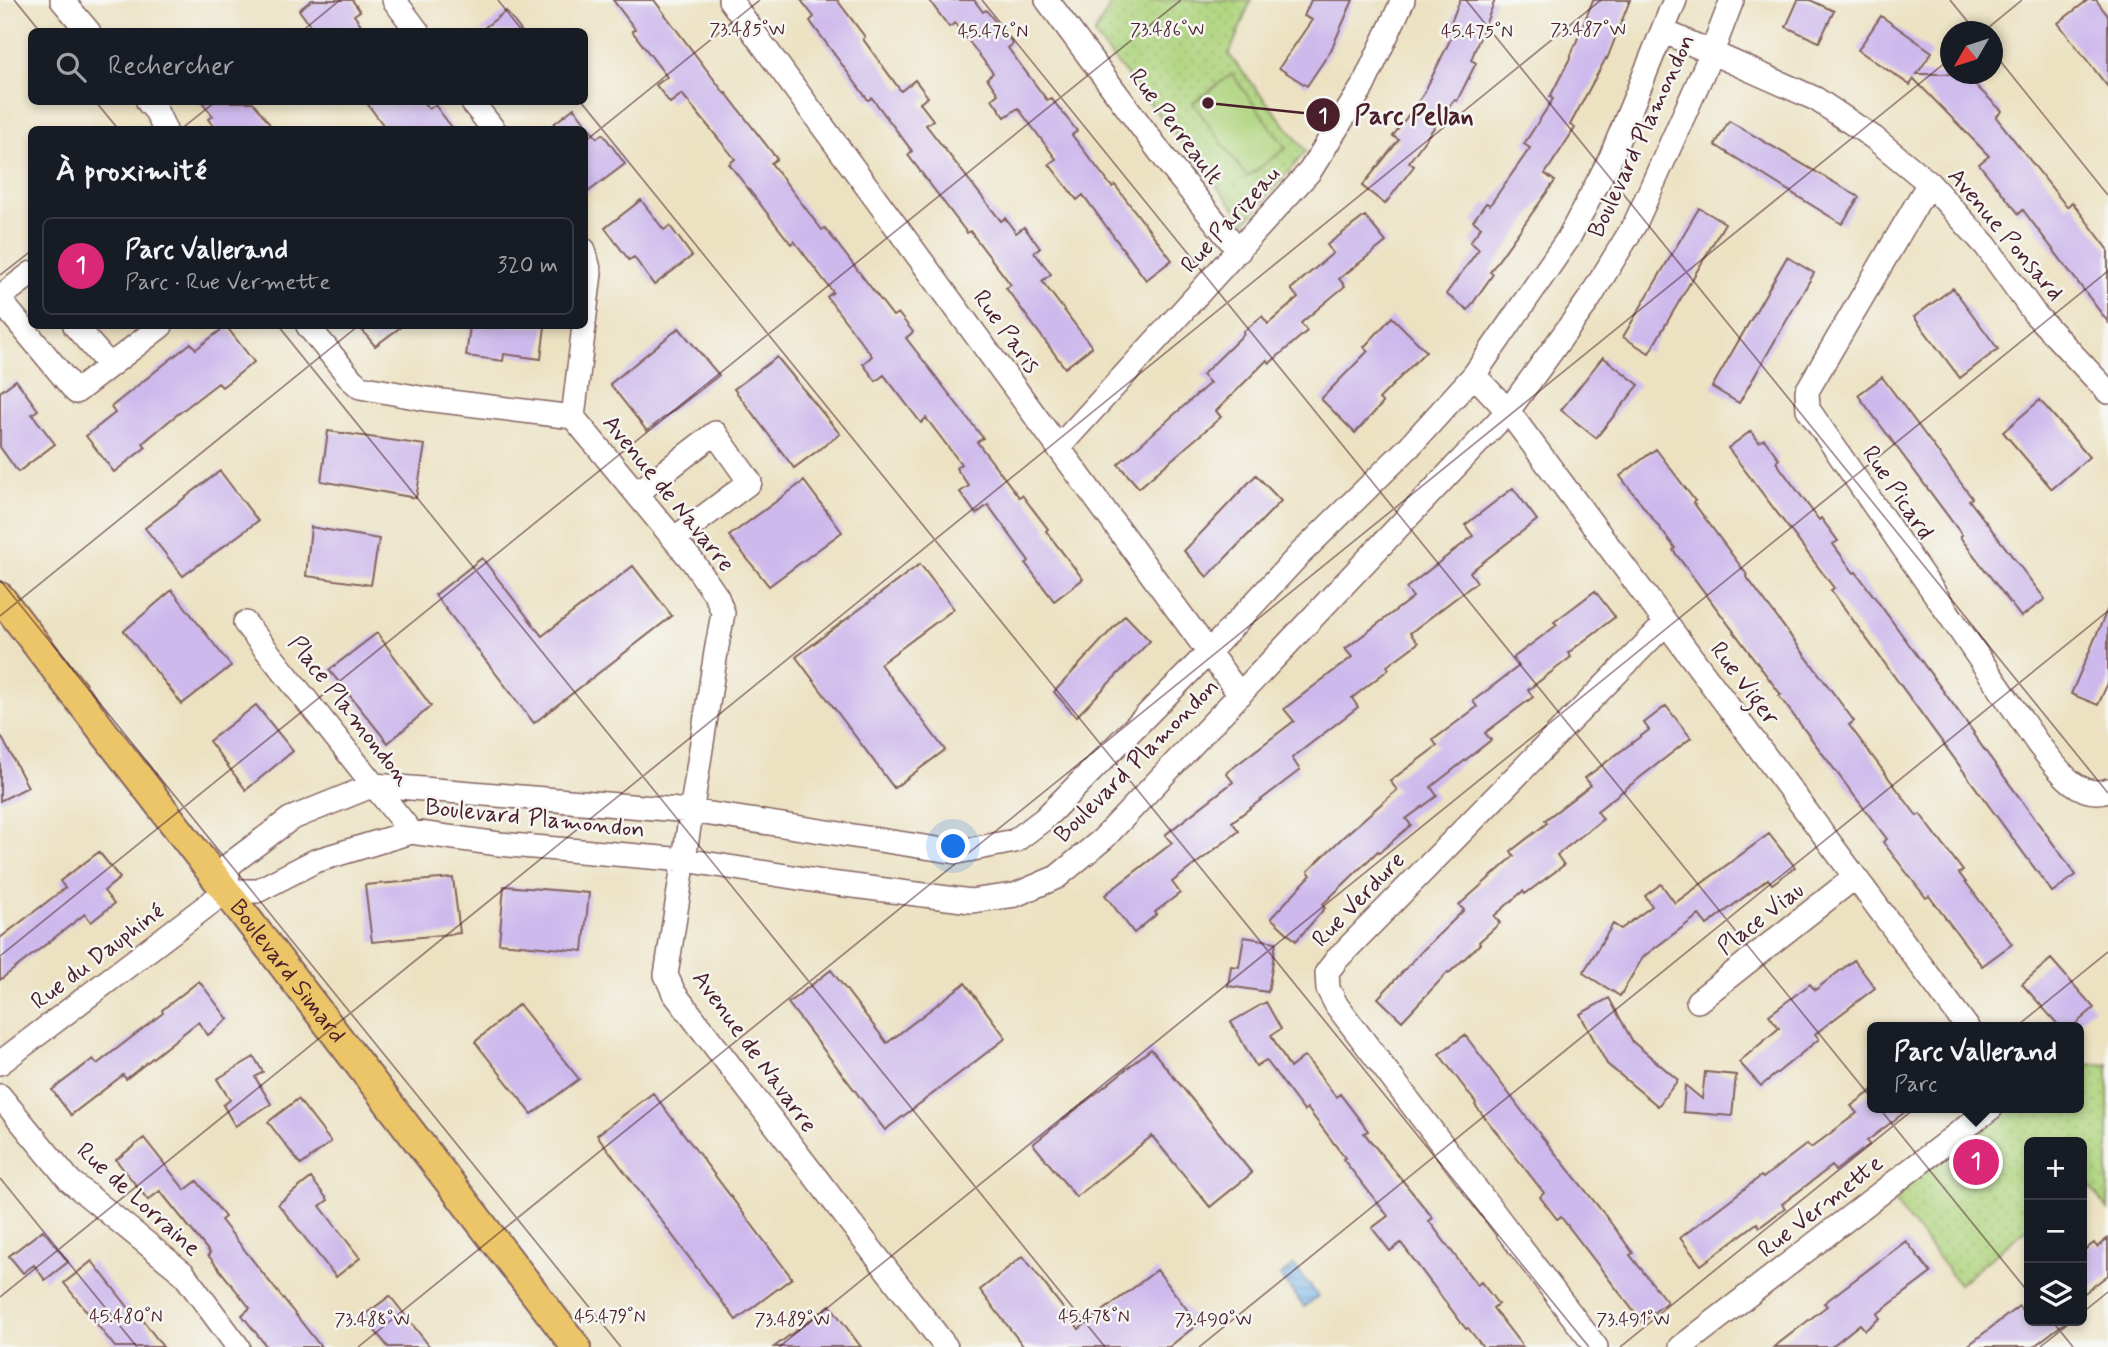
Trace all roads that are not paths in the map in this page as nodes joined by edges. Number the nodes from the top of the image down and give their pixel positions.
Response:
1 (62, 0) edge
2 (394, 0) edge
3 (730, 0) edge
4 (1047, 0) edge
5 (1403, 0) edge
6 (1675, 0) edge
7 (1731, 0) edge
8 (86, 28) edge
9 (415, 28) edge
10 (1663, 31) junction
11 (1712, 52) junction
12 (151, 105) edge
13 (474, 105) edge
14 (163, 126) edge
15 (491, 126) edge
16 (1928, 183) junction
17 (1239, 251) junction
18 (588, 266) edge
19 (28, 276) edge
20 (588, 291) edge
21 (0, 298) edge
22 (78, 329) edge
23 (157, 329) edge
24 (310, 329) edge
25 (583, 329) edge
26 (109, 365) junction
27 (1474, 375) junction
28 (2108, 392) edge
29 (1508, 411) junction
30 (573, 417) junction
31 (1058, 448) junction
32 (637, 493) junction
33 (674, 539) junction
34 (0, 597) edge
35 (245, 623) dead end
36 (1666, 623) junction
37 (1208, 653) junction
38 (1240, 695) junction
39 (374, 785) junction
40 (2108, 790) edge
41 (691, 811) junction
42 (411, 832) junction
43 (685, 860) junction
44 (1855, 877) junction
45 (226, 891) junction
46 (1698, 1002) dead end
47 (1963, 1022) edge
48 (0, 1063) edge
49 (0, 1096) edge
50 (1985, 1113) edge
51 (238, 1347) edge
52 (576, 1347) edge
53 (946, 1347) edge
54 (1596, 1347) edge
55 (1681, 1347) edge

1 - 8 street
2 - 9 street
3 - 31 street, Rue Paris
4 - 17 street, Rue Perreault
5 - 17 street, Rue Parizeau
6 - 10 street, Boulevard Plamondon
7 - 11 street, Boulevard Plamondon
10 - 11 street, Avenue Ponsard
10 - 27 street, Boulevard Plamondon
11 - 16 street, Avenue Ponsard
11 - 29 street, Boulevard Plamondon
12 - 14 street
13 - 15 street
16 - 28 street, Avenue Ponsard
16 - 40 street, Rue Picard
17 - 31 street, Rue Parizeau
18 - 20 street
19 - 21 street
21 - 26 street
22 - 26 street
23 - 26 street
24 - 30 street, Avenue de Navarre
25 - 30 street
27 - 29 street, Rue Viger
27 - 37 street, Boulevard Plamondon
29 - 36 street, Rue Viger
29 - 38 street, Boulevard Plamondon
30 - 32 street, Avenue de Navarre
31 - 37 street, Rue Paris
32 - 33 street, Avenue de Navarre
32 - 33 street
33 - 41 street, Avenue de Navarre
34 - 45 main road, Boulevard Simard
35 - 39 street, Place Plamondon
36 - 44 street, Rue Viger
36 - 54 street, Rue Verdure
37 - 38 street, Rue Paris
37 - 41 street, Boulevard Plamondon
38 - 43 street, Boulevard Plamondon
39 - 41 street, Boulevard Plamondon
39 - 42 street, Place Plamondon
39 - 45 street, Boulevard Plamondon
41 - 43 street, Avenue de Navarre
42 - 43 street, Boulevard Plamondon
42 - 45 street, Boulevard Plamondon
43 - 53 street, Avenue de Navarre
44 - 46 street, Place Viau
44 - 47 street, Rue Viger
45 - 48 street, Rue du Dauphiné
45 - 52 main road, Boulevard Simard
49 - 51 street, Rue de Lorraine
50 - 55 street, Rue Vermette

